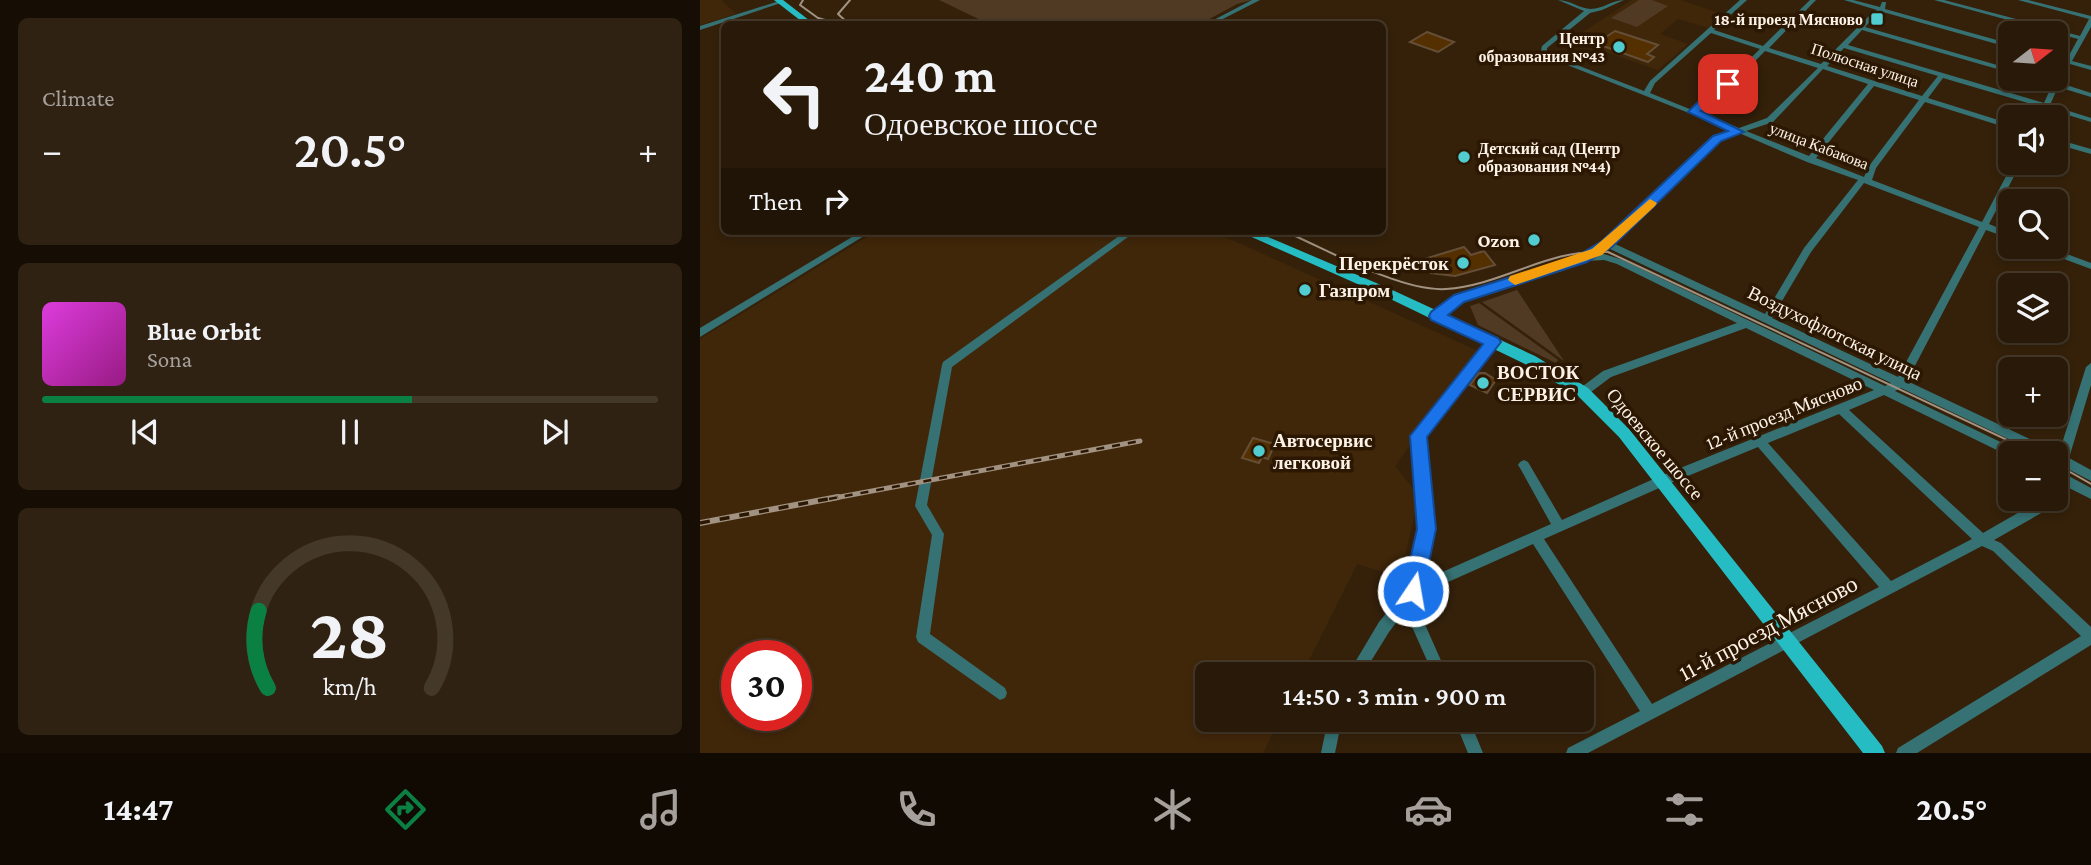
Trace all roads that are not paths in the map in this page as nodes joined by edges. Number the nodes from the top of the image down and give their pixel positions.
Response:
1 (1257, 0) edge
2 (1561, 0) edge
3 (1621, 0) edge
4 (1744, 0) edge
5 (1813, 0) edge
6 (1847, 0) edge
7 (1937, 0) edge
8 (2021, 0) edge
9 (780, 1) edge
10 (1880, 7) edge
11 (1588, 10) junction
12 (2091, 20) edge
13 (806, 21) edge
14 (1215, 21) edge
15 (700, 28) edge
16 (1862, 28) junction
17 (1710, 31) junction
18 (2081, 38) junction
19 (1998, 42) edge
20 (1845, 46) junction
21 (1764, 48) junction
22 (2068, 59) edge
23 (2068, 61) edge
24 (1823, 66) junction
25 (1998, 67) edge
26 (2091, 68) edge
27 (1942, 75) junction
28 (1873, 82) junction
29 (2068, 88) edge
30 (1646, 93) junction
31 (2091, 95) edge
32 (1926, 99) junction
33 (2040, 105) edge
34 (1694, 112) junction
35 (2068, 113) edge
36 (2091, 120) edge
37 (1998, 123) edge
38 (1738, 132) junction
39 (2068, 145) edge
40 (2091, 152) edge
41 (1810, 160) junction
42 (2011, 175) edge
43 (1865, 181) junction
44 (1984, 226) junction
45 (1998, 231) edge
46 (861, 235) edge
47 (1126, 235) edge
48 (1253, 235) edge
49 (1607, 244) junction
50 (2068, 257) edge
51 (1582, 259) junction
52 (2091, 266) edge
53 (1437, 316) junction
54 (1767, 319) junction
55 (1748, 323) junction
56 (700, 333) edge
57 (1493, 342) junction
58 (2091, 367) edge
59 (1900, 384) junction
60 (1885, 390) junction
61 (1583, 392) junction
62 (1841, 409) junction
63 (2023, 441) edge
64 (2065, 441) edge
65 (1760, 442) junction
66 (1998, 446) edge
67 (2068, 464) edge
68 (1524, 465) dead end
69 (2091, 477) edge
70 (1662, 481) junction
71 (2068, 483) edge
72 (2091, 494) edge
73 (2034, 511) edge
74 (1559, 526) junction
75 (1536, 537) junction
76 (1982, 540) junction
77 (1888, 587) junction
78 (1413, 591) junction
79 (2091, 636) edge
80 (1789, 643) junction
81 (1362, 662) edge
82 (1435, 662) edge
83 (1000, 692) dead end
84 (1650, 714) junction
85 (1332, 732) edge
86 (1467, 732) edge
87 (1328, 753) edge
88 (1476, 753) edge
89 (1573, 753) edge
90 (1875, 753) edge
91 (1903, 753) edge

1 - 14 street
2 - 11 street
3 - 11 street
4 - 17 street
5 - 21 street
6 - 10 street
7 - 18 street
8 - 12 street
9 - 13 main road
9 - 15 street
10 - 16 street
10 - 19 street
11 - 30 street, улица Кабакова
12 - 18 street
16 - 20 street
16 - 25 street
17 - 21 street, Полюсная улица
17 - 30 street
18 - 22 street
20 - 24 street
20 - 27 street
21 - 24 street, Полюсная улица
21 - 34 street
23 - 26 street
24 - 28 street, Полюсная улица
24 - 38 street
27 - 32 street
27 - 33 street
28 - 32 street, Полюсная улица
28 - 41 street
29 - 31 street
30 - 34 street, улица Кабакова
32 - 37 street, Полюсная улица
32 - 43 street
34 - 38 street, улица Кабакова
35 - 36 street
38 - 41 street, улица Кабакова
38 - 49 street
39 - 40 street
41 - 43 street, улица Кабакова
42 - 44 street
43 - 44 street, улица Кабакова
43 - 54 street
44 - 45 street, улица Кабакова
44 - 59 street
46 - 56 street
47 - 83 street
48 - 53 main road, Одоевское шоссе
49 - 51 street
49 - 54 street, Воздухофлотская улица
50 - 52 street
51 - 53 street
51 - 55 street, Воздухофлотская улица
53 - 57 main road, Одоевское шоссе
54 - 59 street, Воздухофлотская улица
55 - 60 street, Воздухофлотская улица
55 - 61 street
57 - 61 main road, Одоевское шоссе
57 - 78 street
58 - 64 street
59 - 60 street, 12-й проезд Мясново
59 - 63 street, Воздухофлотская улица
60 - 62 street, 12-й проезд Мясново
60 - 66 street, Воздухофлотская улица
61 - 70 main road, Одоевское шоссе
62 - 65 street, 12-й проезд Мясново
62 - 76 street
65 - 70 street, 12-й проезд Мясново
65 - 77 street
67 - 69 street
68 - 74 street
70 - 74 street, 12-й проезд Мясново
70 - 80 main road, Одоевское шоссе
71 - 72 street
73 - 76 street, 11-й проезд Мясново
74 - 75 street, 12-й проезд Мясново
75 - 78 street, 12-й проезд Мясново
75 - 84 street
76 - 77 street, 11-й проезд Мясново
76 - 79 street
77 - 80 street, 11-й проезд Мясново
78 - 81 street
78 - 82 street
79 - 91 street
80 - 84 street, 11-й проезд Мясново
80 - 90 main road, Одоевское шоссе
84 - 89 street, 11-й проезд Мясново
85 - 87 street
86 - 88 street

